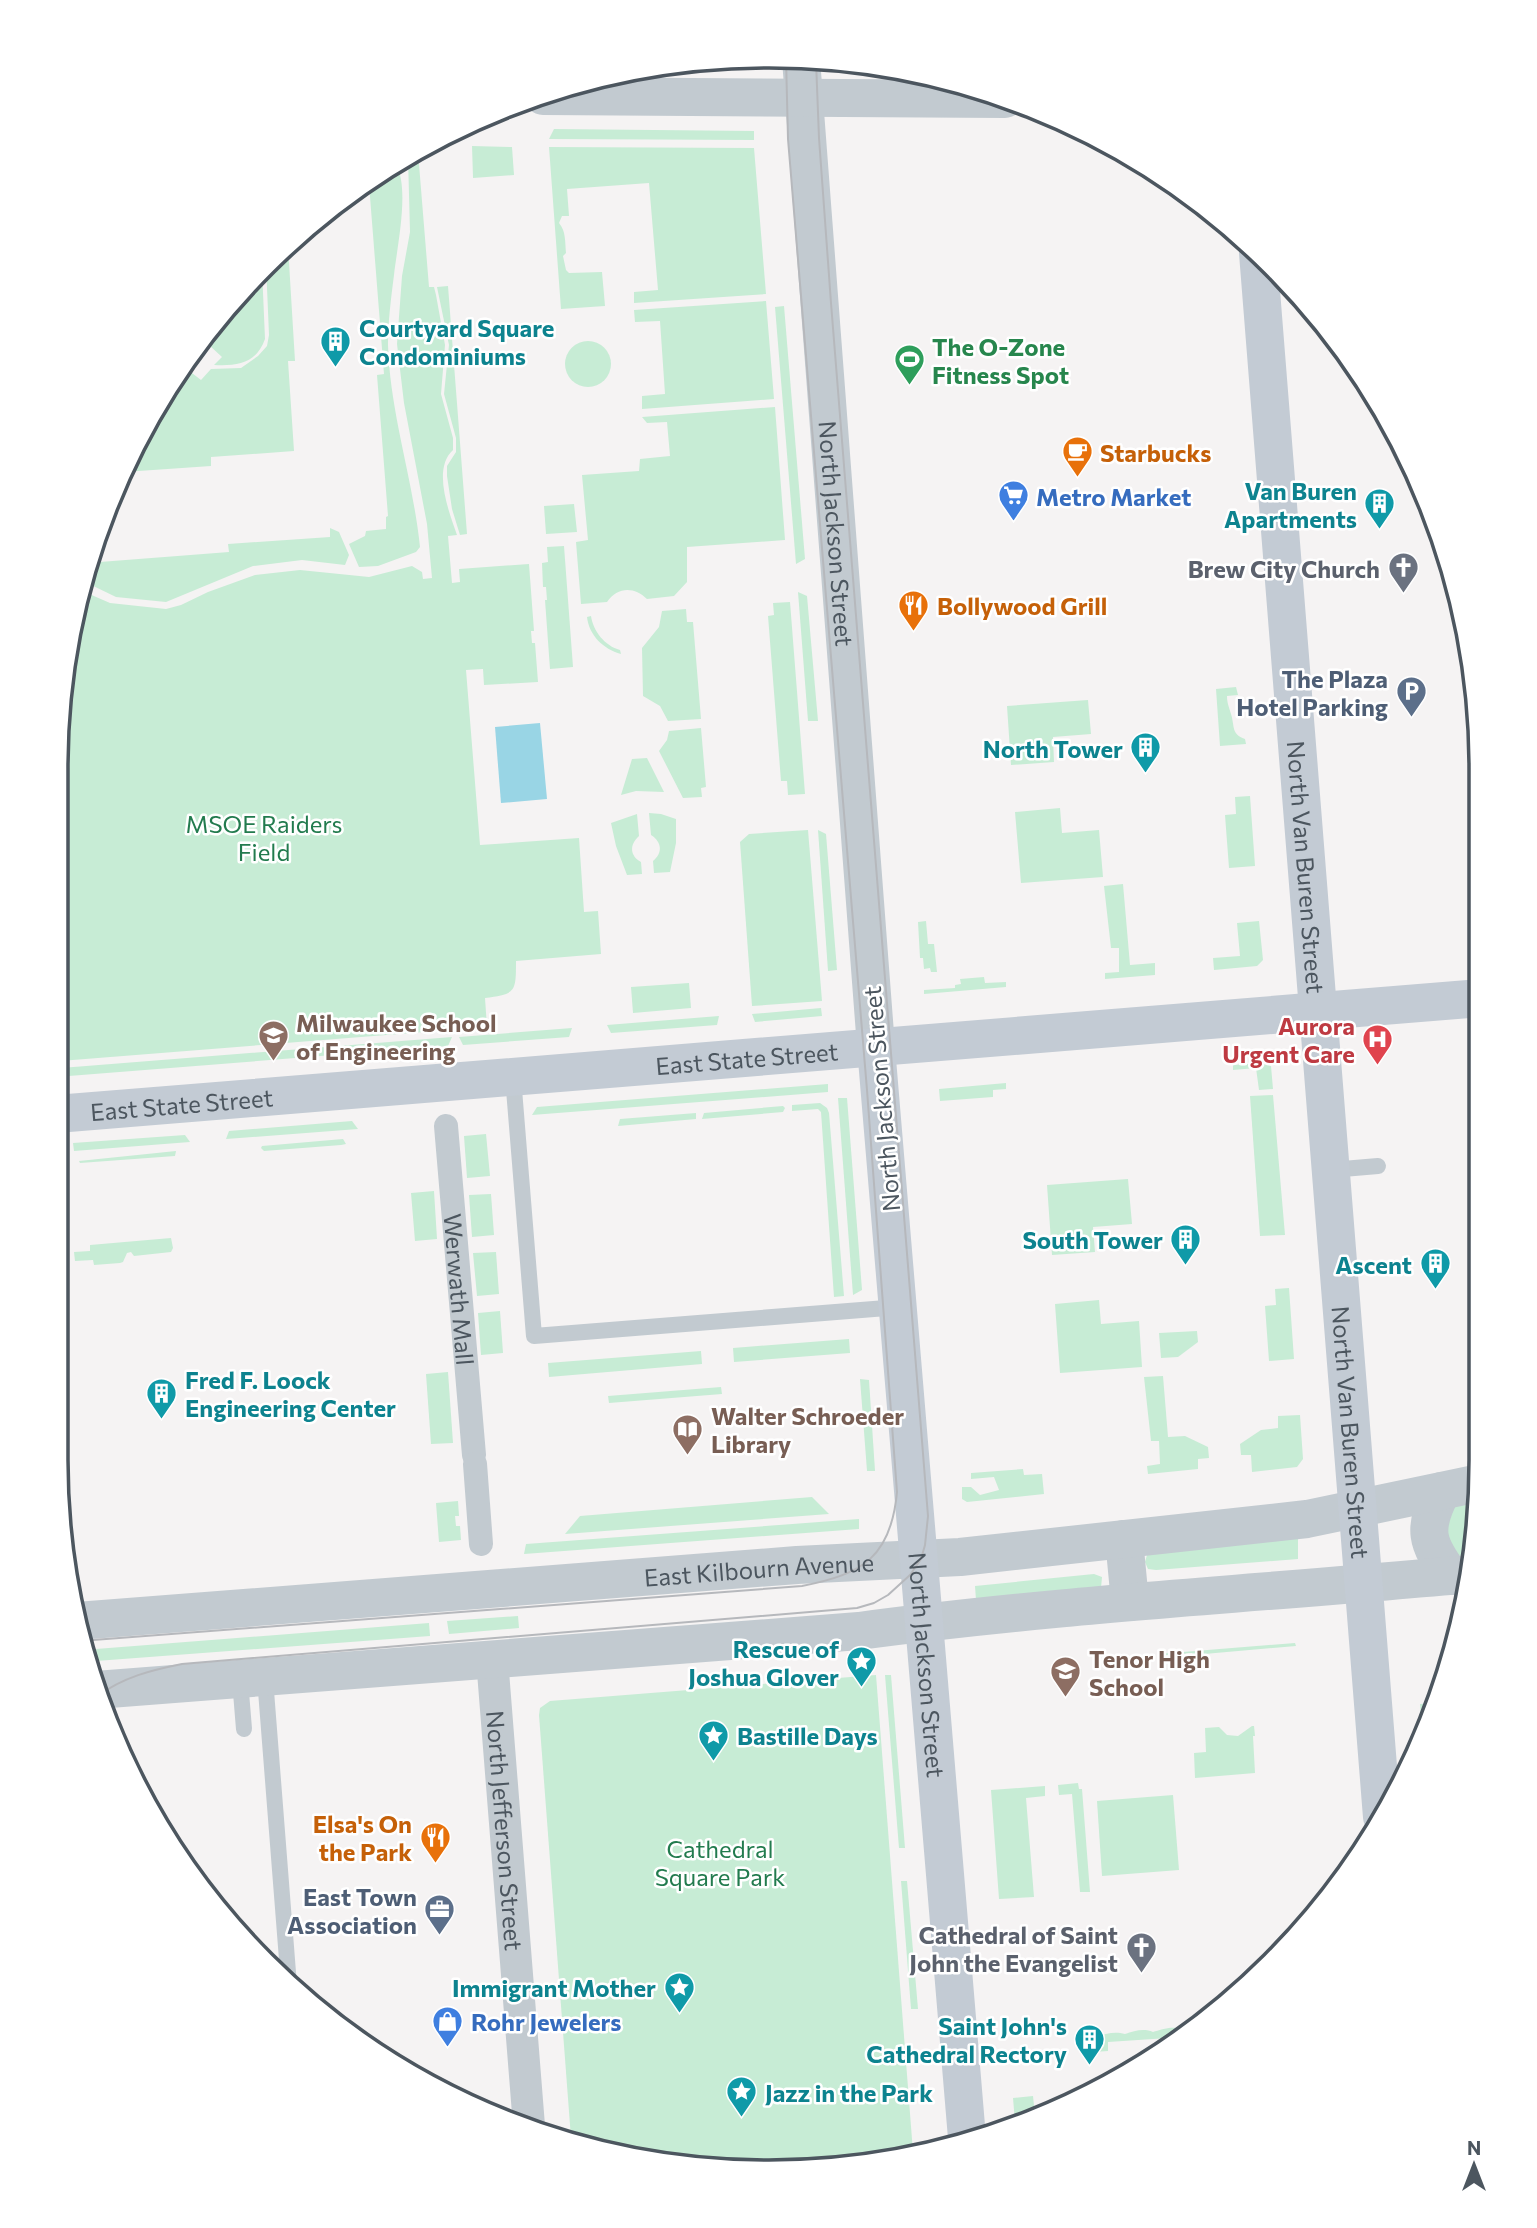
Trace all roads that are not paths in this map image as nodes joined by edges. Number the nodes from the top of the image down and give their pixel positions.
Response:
1 (802, 69) edge
2 (573, 96) edge
3 (803, 98) junction
4 (973, 99) edge
5 (1259, 269) edge
6 (1469, 999) edge
7 (1318, 1011) junction
8 (876, 1047) junction
9 (513, 1077) junction
10 (68, 1113) edge
11 (446, 1126) dead end
12 (1378, 1166) dead end
13 (1331, 1170) junction
14 (899, 1307) junction
15 (1468, 1485) edge
16 (1442, 1491) junction
17 (1357, 1508) junction
18 (1124, 1539) junction
19 (481, 1544) dead end
20 (919, 1559) junction
21 (1459, 1574) edge
22 (1459, 1575) edge
23 (1363, 1585) junction
24 (1130, 1602) junction
25 (87, 1620) edge
26 (923, 1622) junction
27 (492, 1659) junction
28 (253, 1679) junction
29 (107, 1689) edge
30 (244, 1729) dead end
31 (1381, 1800) edge
32 (287, 1968) edge
33 (527, 2117) edge
34 (966, 2131) edge

1 - 3 street, North Jackson Street
2 - 3 street
3 - 4 street
3 - 8 street, North Jackson Street
5 - 7 main road, North Van Buren Street
6 - 7 main road, East State Street
7 - 8 main road, East State Street
7 - 13 main road, North Van Buren Street
8 - 9 main road, East State Street
8 - 14 main road, North Jackson Street
9 - 10 main road, East State Street
9 - 14 lane
11 - 19 street, Werwath Mall
12 - 13 lane
13 - 17 main road, North Van Buren Street
14 - 20 main road, North Jackson Street
15 - 16 street, East Kilbourn Avenue
16 - 17 street, East Kilbourn Avenue
16 - 21 street
17 - 18 street, East Kilbourn Avenue
17 - 23 main road, North Van Buren Street
18 - 20 street, East Kilbourn Avenue
18 - 24 street
20 - 25 street, East Kilbourn Avenue
20 - 26 main road, North Jackson Street
22 - 23 street
23 - 24 street
23 - 31 main road, North Van Buren Street
24 - 26 street
26 - 27 street
26 - 34 main road, North Jackson Street
27 - 28 street
27 - 33 street, North Jefferson Street
28 - 29 street
28 - 30 lane
28 - 32 lane

